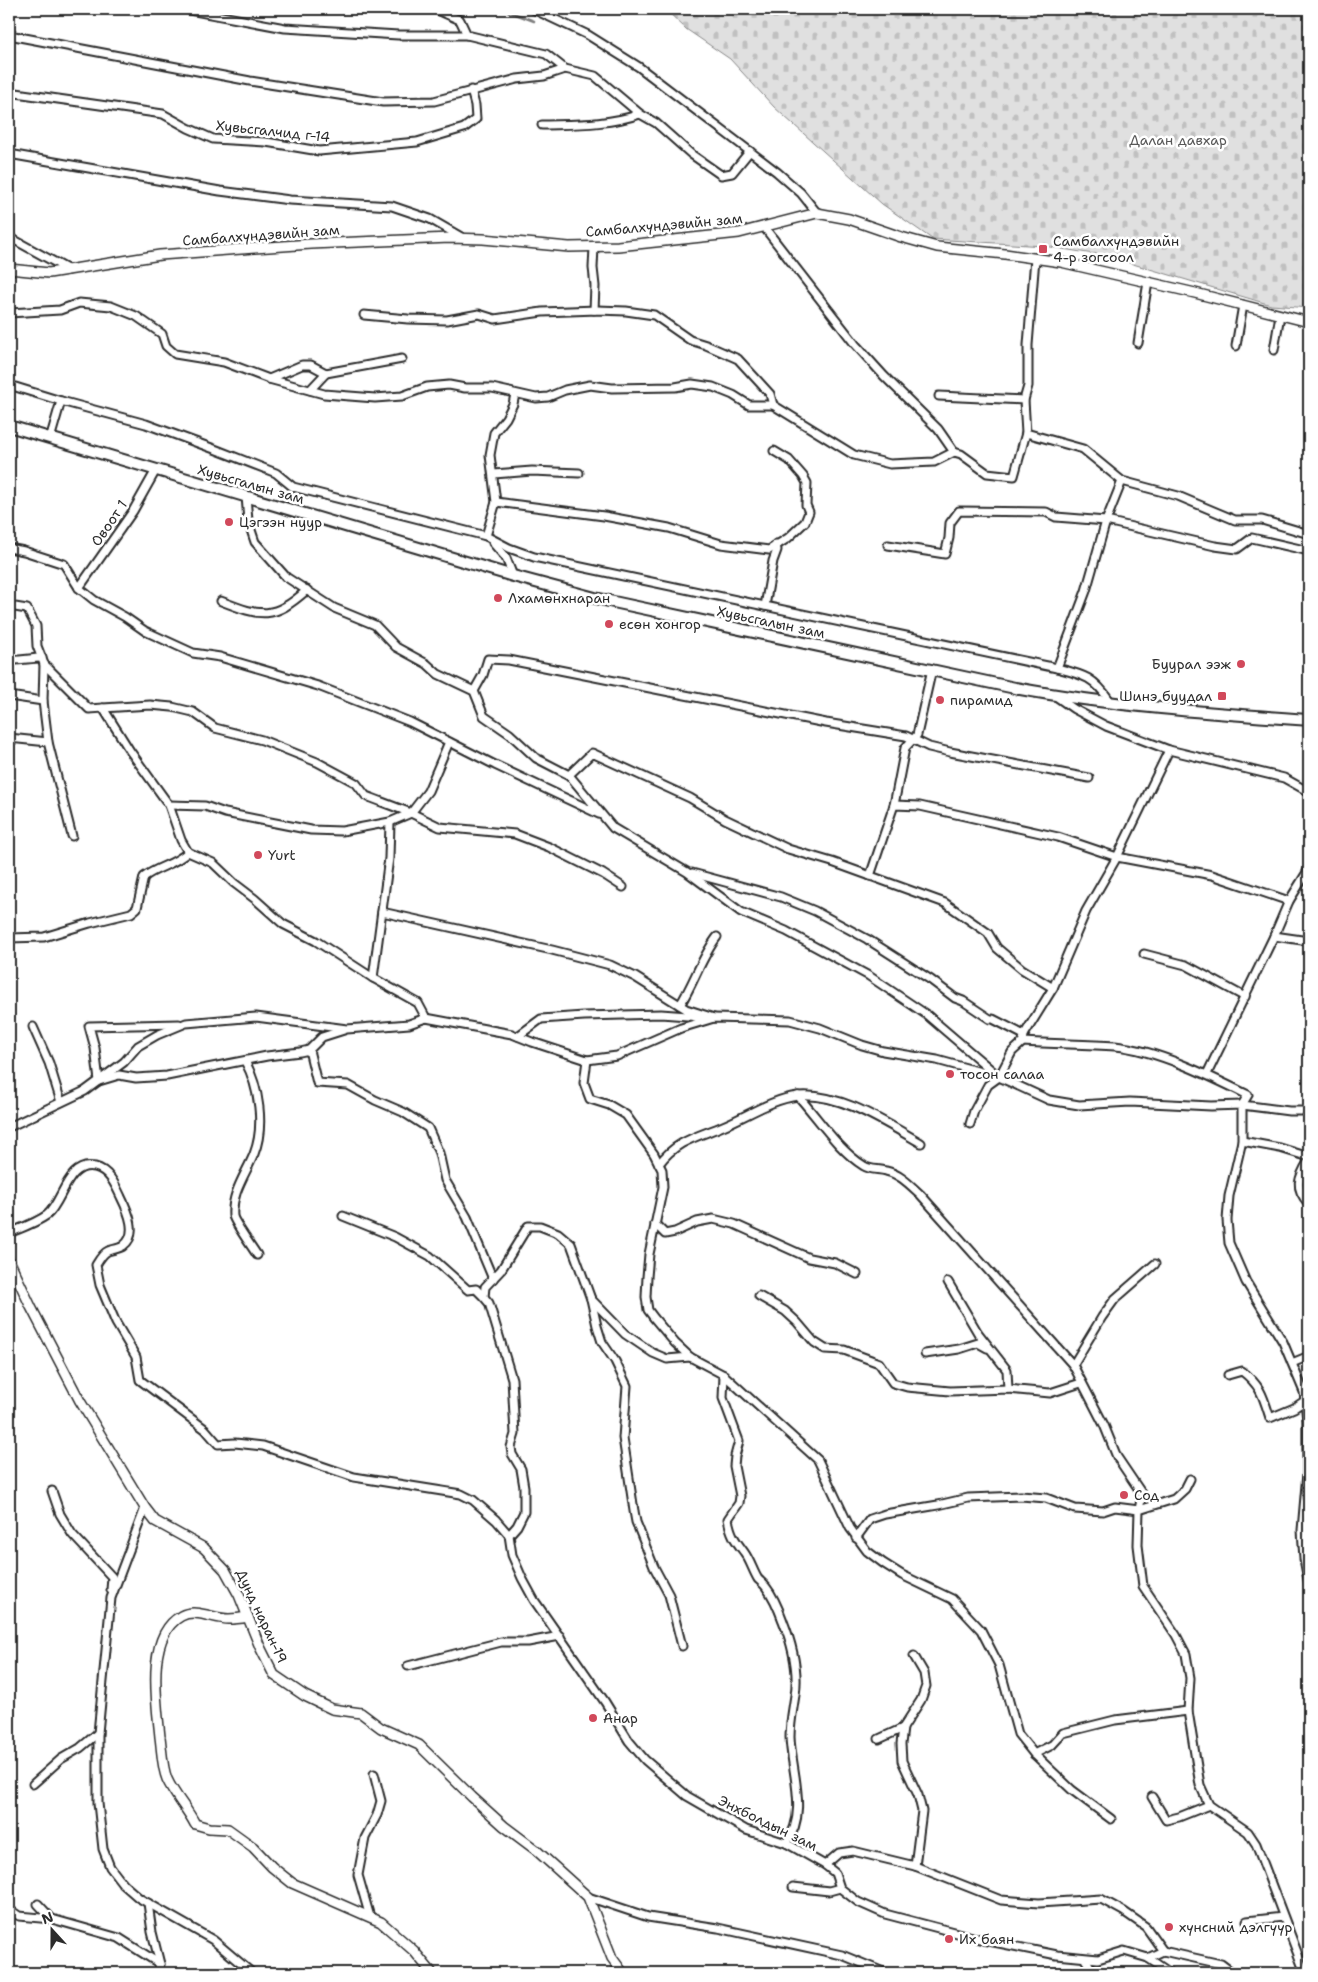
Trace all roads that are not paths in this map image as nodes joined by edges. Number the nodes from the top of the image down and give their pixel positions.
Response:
1 (184, 9) edge
2 (435, 9) edge
3 (533, 9) edge
4 (9, 35) edge
5 (467, 35) junction
6 (565, 69) junction
7 (471, 90) junction
8 (9, 92) edge
9 (640, 114) junction
10 (542, 125) dead end
11 (750, 151) junction
12 (9, 154) edge
13 (816, 213) junction
14 (764, 227) junction
15 (9, 237) edge
16 (463, 238) junction
17 (594, 247) junction
18 (1035, 258) junction
19 (9, 269) edge
20 (69, 270) junction
21 (1148, 282) junction
22 (1243, 305) junction
23 (594, 310) junction
24 (9, 313) edge
25 (364, 315) dead end
26 (1280, 315) junction
27 (1309, 322) edge
28 (1138, 343) dead end
29 (1236, 346) dead end
30 (1274, 350) dead end
31 (402, 359) dead end
32 (326, 373) junction
33 (269, 379) junction
34 (9, 385) edge
35 (310, 390) junction
36 (515, 394) junction
37 (939, 396) dead end
38 (1024, 400) junction
39 (61, 401) junction
40 (773, 405) junction
41 (9, 426) edge
42 (1026, 433) junction
43 (50, 439) junction
44 (774, 451) dead end
45 (954, 452) junction
46 (156, 470) junction
47 (579, 473) dead end
48 (494, 474) junction
49 (1122, 481) junction
50 (246, 496) junction
51 (496, 502) junction
52 (1106, 520) junction
53 (1309, 534) edge
54 (486, 536) junction
55 (776, 544) junction
56 (888, 545) dead end
57 (9, 548) edge
58 (1309, 551) edge
59 (513, 576) junction
60 (79, 588) junction
61 (307, 590) junction
62 (221, 601) dead end
63 (9, 606) edge
64 (765, 606) junction
65 (9, 660) edge
66 (43, 661) junction
67 (1057, 668) junction
68 (932, 669) junction
69 (474, 691) junction
70 (1053, 695) junction
71 (9, 696) edge
72 (43, 701) junction
73 (1110, 701) junction
74 (103, 708) junction
75 (1309, 720) edge
76 (9, 738) edge
77 (913, 740) junction
78 (48, 742) junction
79 (449, 742) junction
80 (1169, 750) junction
81 (569, 775) junction
82 (1088, 778) dead end
83 (1309, 792) edge
84 (169, 805) junction
85 (894, 805) junction
86 (411, 813) junction
87 (599, 814) junction
88 (390, 822) junction
89 (72, 836) dead end
90 (188, 852) junction
91 (1117, 857) junction
92 (1309, 869) edge
93 (687, 872) junction
94 (870, 876) junction
95 (622, 887) dead end
96 (1289, 901) junction
97 (382, 912) junction
98 (1274, 936) junction
99 (718, 937) dead end
100 (9, 938) edge
101 (1309, 941) edge
102 (1144, 954) dead end
103 (373, 978) junction
104 (1053, 988) junction
105 (1245, 997) junction
106 (680, 1005) junction
107 (426, 1018) junction
108 (714, 1018) junction
109 (186, 1023) junction
110 (33, 1027) dead end
111 (347, 1029) junction
112 (518, 1036) junction
113 (1023, 1039) junction
114 (309, 1050) junction
115 (587, 1060) junction
116 (245, 1061) junction
117 (1207, 1074) junction
118 (999, 1077) junction
119 (99, 1080) junction
120 (798, 1096) junction
121 (61, 1102) junction
122 (1242, 1105) junction
123 (1309, 1111) edge
124 (970, 1124) dead end
125 (9, 1127) edge
126 (1242, 1141) junction
127 (920, 1143) dead end
128 (1309, 1159) edge
129 (659, 1164) junction
130 (1309, 1204) edge
131 (343, 1216) dead end
132 (655, 1224) junction
133 (9, 1233) edge
134 (257, 1255) dead end
135 (9, 1260) edge
136 (1155, 1264) dead end
137 (857, 1274) dead end
138 (492, 1279) junction
139 (948, 1282) dead end
140 (759, 1296) dead end
141 (484, 1297) junction
142 (591, 1299) junction
143 (992, 1351) junction
144 (925, 1354) dead end
145 (1309, 1356) edge
146 (690, 1357) junction
147 (1292, 1363) junction
148 (1073, 1365) junction
149 (1228, 1374) dead end
150 (724, 1375) junction
151 (1081, 1383) junction
152 (1008, 1389) junction
153 (1306, 1400) junction
154 (1190, 1479) dead end
155 (52, 1491) dead end
156 (145, 1508) junction
157 (1139, 1510) junction
158 (1306, 1528) edge
159 (509, 1535) junction
160 (856, 1538) junction
161 (1309, 1585) edge
162 (111, 1598) junction
163 (248, 1617) junction
164 (560, 1636) junction
165 (682, 1646) dead end
166 (914, 1656) dead end
167 (408, 1666) dead end
168 (1188, 1711) junction
169 (903, 1728) junction
170 (98, 1733) junction
171 (879, 1739) dead end
172 (1034, 1754) junction
173 (374, 1774) dead end
174 (33, 1784) dead end
175 (1152, 1797) dead end
176 (1209, 1806) junction
177 (1111, 1819) dead end
178 (786, 1843) junction
179 (825, 1865) junction
180 (915, 1866) junction
181 (793, 1887) dead end
182 (840, 1888) junction
183 (588, 1897) junction
184 (148, 1903) junction
185 (38, 1904) dead end
186 (13, 1912) dead end
187 (370, 1917) junction
188 (1284, 1917) junction
189 (52, 1919) junction
190 (1248, 1921) dead end
191 (1163, 1951) junction
192 (1148, 1958) junction
193 (1085, 1959) junction
194 (160, 1964) junction
195 (158, 1973) edge
196 (252, 1973) edge
197 (432, 1973) edge
198 (623, 1973) edge
199 (886, 1973) edge
200 (1094, 1973) edge
201 (1170, 1973) edge
202 (1233, 1973) edge
203 (1305, 1973) edge

1 - 5 street
2 - 5 street
3 - 11 street
4 - 7 street
5 - 6 street
6 - 7 street
6 - 9 street
7 - 8 street, Хувьсгалчид г-14
9 - 10 street
9 - 11 street
11 - 13 street
12 - 16 street
13 - 14 street, Самбалхүндэвийн зам
13 - 18 street, Самбалхүндэвийн зам
14 - 17 street, Самбалхүндэвийн зам
14 - 45 street
15 - 20 street
16 - 17 street, Самбалхүндэвийн зам
16 - 20 street, Самбалхүндэвийн зам
17 - 23 street
18 - 21 street, Самбалхүндэвийн зам
18 - 38 street
19 - 20 street, Самбалхүндэвийн зам
21 - 22 street, Самбалхүндэвийн зам
21 - 28 street
22 - 26 street, Самбалхүндэвийн зам
22 - 29 street
23 - 25 street
23 - 40 street
24 - 33 street
26 - 27 street, Самбалхүндэвийн зам
26 - 30 street
31 - 32 street
32 - 33 street
32 - 35 street
33 - 35 street
34 - 39 street
35 - 36 street
36 - 40 street
36 - 48 street
37 - 38 street
38 - 42 street
39 - 43 street
39 - 54 street
40 - 45 street
41 - 43 main road, Хувьсгалын зам
42 - 45 street
42 - 49 street
43 - 46 main road, Хувьсгалын зам
44 - 55 street
46 - 50 main road, Хувьсгалын зам
46 - 60 street, Овоот 1
47 - 48 street
48 - 51 street
49 - 52 street
49 - 53 street
50 - 59 main road, Хувьсгалын зам
50 - 61 street
51 - 54 street
51 - 55 street
52 - 56 street
52 - 58 street
52 - 67 street
54 - 59 street
54 - 64 street
55 - 64 street
57 - 60 street
59 - 68 main road, Хувьсгалын зам
60 - 79 street
61 - 62 street
61 - 69 street
63 - 66 street
64 - 67 street
65 - 66 street
66 - 72 street
66 - 74 street
67 - 73 street
68 - 70 main road, Хувьсгалын зам
68 - 77 street
69 - 77 street
69 - 81 street
70 - 73 main road, Хувьсгалын зам
70 - 80 street
71 - 72 street
72 - 78 street
73 - 75 main road, Хувьсгалын зам
74 - 84 street
74 - 86 street
76 - 78 street
77 - 82 street
77 - 85 street
78 - 89 street
79 - 86 street
79 - 87 street
80 - 83 street
80 - 91 street
81 - 87 street
81 - 94 street
84 - 88 street
84 - 90 street
85 - 91 street
85 - 94 street
86 - 88 street
86 - 95 street
87 - 93 street
88 - 97 street
90 - 100 street
90 - 103 street
91 - 96 street
91 - 104 street
92 - 96 street
93 - 113 street
93 - 118 street
94 - 104 street
96 - 98 street
97 - 103 street
97 - 106 street
98 - 101 street
98 - 105 street
99 - 106 street
102 - 105 street
103 - 107 street
104 - 113 street
105 - 117 street
106 - 108 street
107 - 111 street
107 - 112 street
108 - 112 street
108 - 115 street
108 - 118 street
109 - 111 street
109 - 119 street
109 - 119 street
110 - 121 street
111 - 114 street
112 - 115 street
113 - 117 street
113 - 118 street
114 - 116 street
114 - 138 street
115 - 129 street
116 - 119 street
116 - 134 street
117 - 122 street
118 - 122 street
118 - 124 street
119 - 121 street
120 - 127 street
120 - 129 street
120 - 148 street
121 - 125 street
122 - 123 street
122 - 126 street
126 - 128 street
126 - 147 street
128 - 130 street
129 - 132 street
131 - 141 street
132 - 137 street
132 - 146 street
133 - 159 street
135 - 156 street, Дунд наран-19
136 - 148 street
138 - 141 street
138 - 142 street
139 - 143 street
140 - 152 street
141 - 159 street
142 - 146 street
142 - 165 street
143 - 144 street
143 - 152 street
145 - 147 street
146 - 150 street
147 - 153 street
148 - 151 street
149 - 153 street
150 - 160 street
150 - 178 street
151 - 152 street
151 - 157 street
153 - 158 street
154 - 157 street
155 - 162 street
156 - 162 street
156 - 163 street, Дунд наран-19
157 - 160 street
157 - 168 street
158 - 161 street
159 - 164 street, Энхболдын зам
160 - 172 street
162 - 170 street
163 - 183 street, Дунд наран-19
163 - 187 street
164 - 167 street
164 - 178 street, Энхболдын зам
166 - 169 street
168 - 172 street
168 - 176 street
169 - 171 street
169 - 180 street
170 - 174 street
170 - 184 street
172 - 177 street
173 - 187 street
175 - 176 street
176 - 188 street
178 - 179 street, Энхболдын зам
179 - 180 street
179 - 182 street, Энхболдын зам
180 - 191 street
181 - 182 street
182 - 193 street, Энхболдын зам
183 - 198 street, Дунд наран-19
183 - 199 street
184 - 194 street
184 - 196 street
185 - 189 street
186 - 189 street
187 - 197 street
188 - 190 street
188 - 203 street
189 - 194 street
191 - 192 street
191 - 202 street
192 - 193 street, Энхболдын зам
192 - 201 street, Энхболдын зам
193 - 200 street
194 - 195 street

